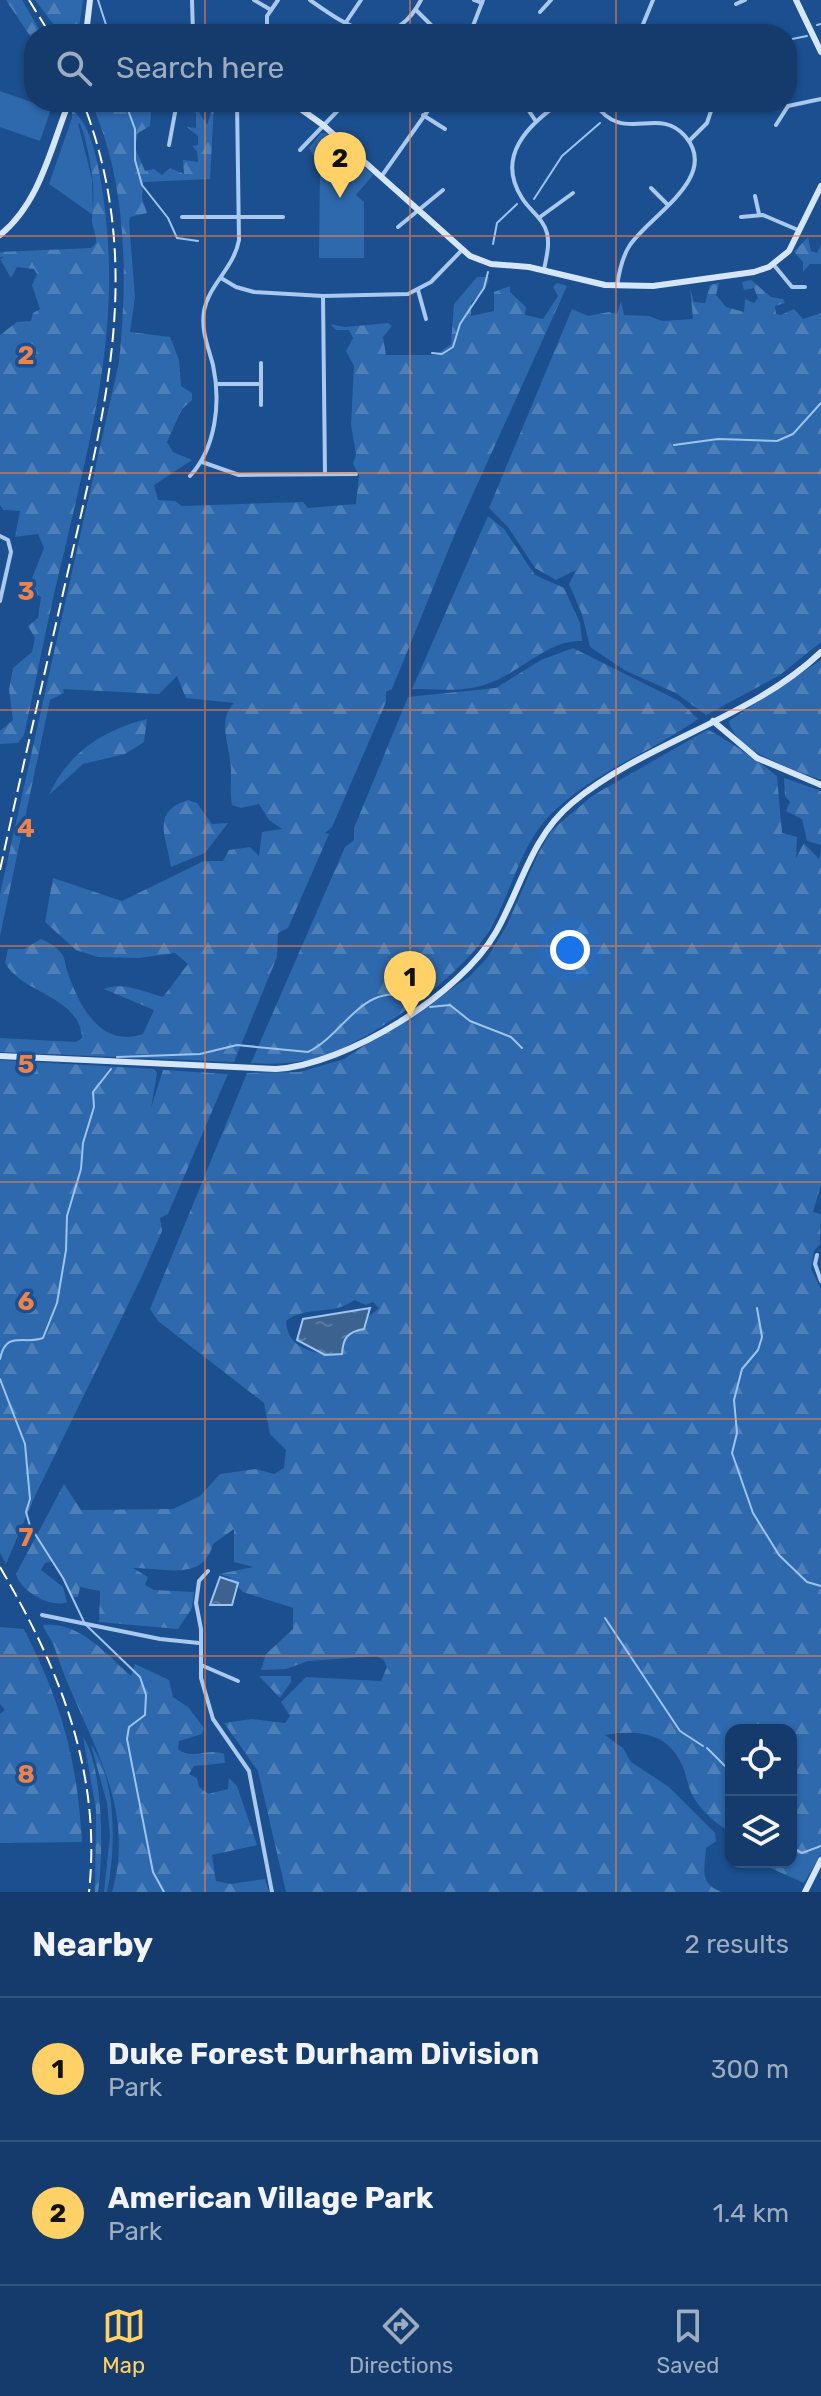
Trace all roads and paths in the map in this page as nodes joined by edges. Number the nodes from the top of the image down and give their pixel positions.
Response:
1 (90, 0) edge
2 (192, 0) edge
3 (254, 0) edge
4 (278, 0) edge
5 (310, 0) edge
6 (361, 0) edge
7 (421, 0) edge
8 (474, 0) edge
9 (551, 0) edge
10 (653, 0) edge
11 (745, 0) edge
12 (796, 0) edge
13 (483, 2) edge
14 (736, 4) dead end
15 (271, 10) junction
16 (416, 10) junction
17 (540, 12) dead end
18 (87, 24) edge
19 (193, 24) edge
20 (266, 24) edge
21 (344, 24) joint
22 (400, 24) edge
23 (430, 24) edge
24 (471, 24) edge
25 (643, 24) edge
26 (821, 52) edge
27 (821, 99) edge
28 (797, 103) edge
29 (65, 112) edge
30 (175, 112) edge
31 (237, 112) edge
32 (305, 112) edge
33 (336, 112) edge
34 (426, 112) edge
35 (530, 112) edge
36 (547, 112) edge
37 (603, 112) edge
38 (711, 112) edge
39 (783, 112) edge
40 (423, 115) junction
41 (535, 120) junction
42 (323, 125) junction
43 (776, 125) dead end
44 (445, 129) dead end
45 (689, 141) junction
46 (169, 145) dead end
47 (300, 150) dead end
48 (381, 177) junction
49 (821, 186) edge
50 (651, 188) dead end
51 (443, 190) dead end
52 (573, 193) dead end
53 (755, 196) dead end
54 (668, 205) junction
55 (418, 211) junction
56 (759, 214) junction
57 (182, 217) dead end
58 (239, 217) junction
59 (283, 217) dead end
60 (540, 217) junction
61 (741, 217) dead end
62 (398, 227) dead end
63 (800, 231) junction
64 (0, 235) edge
65 (462, 250) junction
66 (773, 264) junction
67 (544, 270) junction
68 (221, 278) junction
69 (617, 286) junction
70 (805, 287) dead end
71 (418, 290) junction
72 (323, 296) junction
73 (426, 319) dead end
74 (261, 363) dead end
75 (216, 384) junction
76 (261, 384) junction
77 (261, 405) dead end
78 (202, 462) junction
79 (325, 474) junction
80 (356, 474) dead end
81 (190, 476) dead end
82 (0, 536) edge
83 (0, 601) edge
84 (821, 652) edge
85 (713, 721) junction
86 (821, 785) edge
87 (0, 1056) edge
88 (817, 1255) dead end
89 (821, 1281) edge
90 (208, 1571) dead end
91 (42, 1615) dead end
92 (199, 1643) junction
93 (201, 1665) junction
94 (238, 1681) dead end
95 (821, 1860) edge
96 (272, 1892) edge
97 (805, 1892) edge

1 - 18 street
2 - 19 street
3 - 15 street
4 - 15 street
5 - 21 street
6 - 21 street
7 - 16 street
8 - 13 street
9 - 17 street
10 - 25 street
11 - 14 street
12 - 26 street
13 - 24 street
15 - 20 street
16 - 22 street
16 - 23 street
27 - 28 street
29 - 64 street
30 - 46 street
31 - 58 street
32 - 42 street
33 - 42 street
34 - 40 street
35 - 41 street
36 - 41 street
37 - 45 street
38 - 45 street
39 - 43 street
40 - 44 street
40 - 48 street
41 - 60 street
42 - 47 street
42 - 48 street
45 - 54 street
48 - 55 street
49 - 63 street
50 - 54 street
51 - 55 street
52 - 60 street
53 - 56 street
54 - 69 street
55 - 62 street
55 - 65 street
56 - 61 street
56 - 63 street
57 - 58 street
58 - 59 street
58 - 68 street
60 - 67 street
63 - 66 street
65 - 67 street
65 - 71 street
66 - 69 street
66 - 70 street
67 - 69 street
68 - 72 street
68 - 75 street
71 - 72 street
71 - 73 street
72 - 79 street
74 - 76 street
75 - 76 street
75 - 78 street
76 - 77 street
78 - 79 street
78 - 81 street
79 - 80 street
82 - 83 street
84 - 85 street
85 - 86 street
85 - 87 street
88 - 89 street
90 - 92 street
91 - 92 street
92 - 93 street
93 - 94 street
93 - 96 street
95 - 97 street

